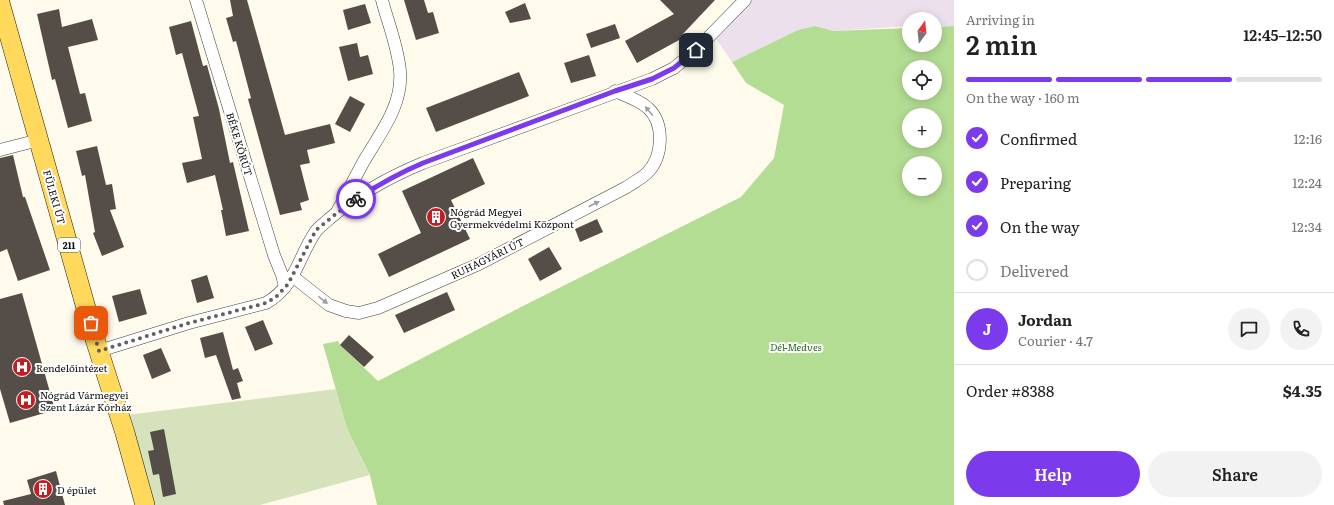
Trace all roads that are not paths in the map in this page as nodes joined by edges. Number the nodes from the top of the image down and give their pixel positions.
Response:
1 (196, 0) edge
2 (382, 0) edge
3 (745, 0) edge
4 (0, 3) edge
5 (615, 91) junction
6 (39, 140) junction
7 (0, 150) edge
8 (337, 213) junction
9 (292, 276) junction
10 (285, 287) junction
11 (99, 351) junction
12 (145, 505) edge

1 - 10 street, BÉKE KÖRÚT
2 - 8 street
3 - 5 street
4 - 6 main road, FÜLEKI ÚT / 211
5 - 8 street
9 -> 5 street, RUHAGYÁRI ÚT
6 - 7 street
6 - 11 main road, FÜLEKI ÚT / 211
8 - 9 street
9 - 10 street
10 - 11 street
11 - 12 main road, FÜLEKI ÚT / 211

